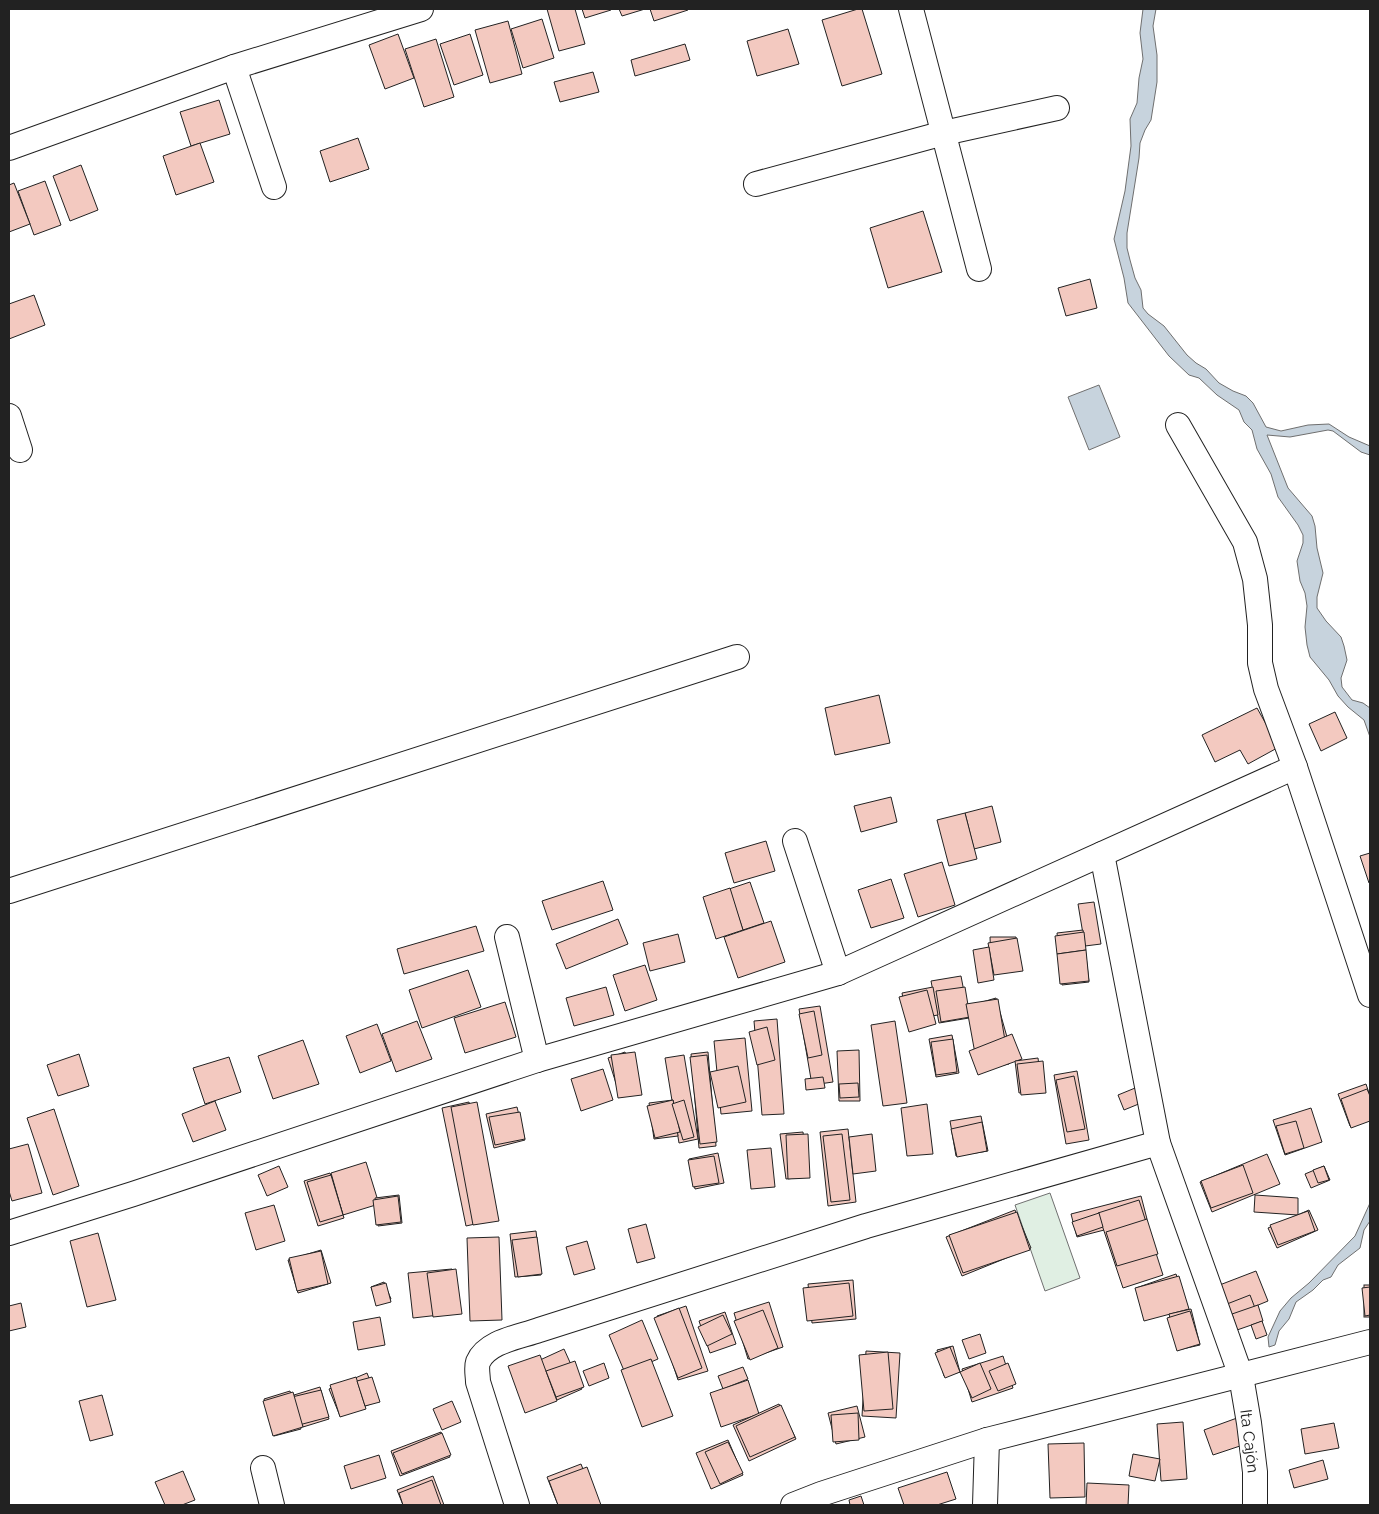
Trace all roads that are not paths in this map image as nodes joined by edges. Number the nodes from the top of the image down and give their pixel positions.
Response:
1 (421, 9) edge
2 (911, 9) edge
3 (234, 67) junction
4 (1057, 108) dead end
5 (944, 134) junction
6 (9, 148) edge
7 (756, 184) dead end
8 (274, 187) dead end
9 (979, 269) dead end
10 (9, 416) edge
11 (1178, 425) dead end
12 (20, 450) dead end
13 (737, 657) dead end
14 (1295, 767) junction
15 (795, 841) dead end
16 (1102, 854) junction
17 (9, 891) edge
18 (507, 937) dead end
19 (838, 973) junction
20 (1370, 995) edge
21 (537, 1060) junction
22 (1158, 1143) junction
23 (9, 1233) edge
24 (1370, 1342) edge
25 (1241, 1376) junction
26 (987, 1440) junction
27 (262, 1468) dead end
28 (272, 1505) edge
29 (517, 1505) edge
30 (792, 1505) edge
31 (985, 1505) edge
32 (1255, 1505) edge

1 - 3 street
2 - 5 street
3 - 6 street
3 - 8 street
4 - 5 street
5 - 7 street
5 - 9 street
10 - 12 street
11 - 14 street
13 - 17 street
14 - 16 street
14 - 20 street
15 - 19 street
16 - 19 street
16 - 22 street, Ita Cajón
18 - 21 street
19 - 21 street
21 - 23 street
22 - 25 street, Ita Cajón
22 - 29 street
24 - 25 street
25 - 26 street
25 - 32 street, Ita Cajón
26 - 30 street
26 - 31 street
27 - 28 street

